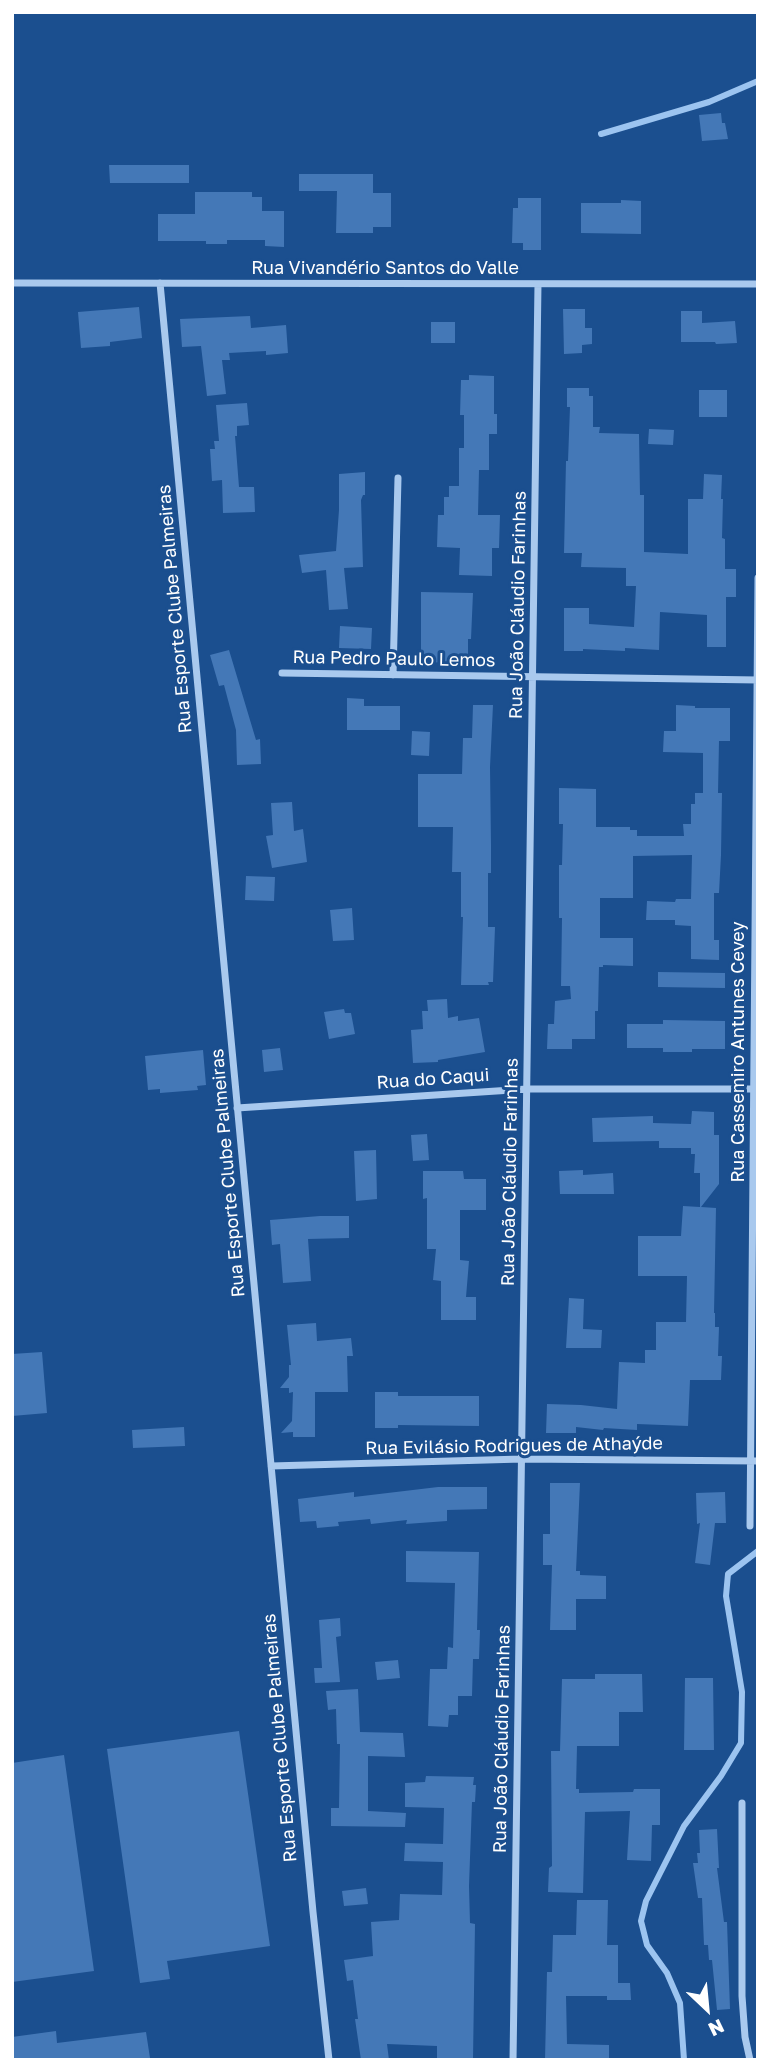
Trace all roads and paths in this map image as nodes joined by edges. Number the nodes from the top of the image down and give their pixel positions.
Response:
1 (12, 283) edge
2 (160, 283) junction
3 (538, 284) junction
4 (758, 284) edge
5 (398, 478) dead end
6 (758, 578) edge
7 (282, 673) dead end
8 (393, 675) junction
9 (533, 677) junction
10 (757, 680) edge
11 (527, 1089) junction
12 (756, 1090) edge
13 (237, 1108) junction
14 (522, 1460) junction
15 (754, 1461) edge
16 (271, 1466) junction
17 (750, 1526) dead end
18 (743, 1803) dead end
19 (329, 2060) edge
20 (513, 2060) edge
21 (750, 2060) edge

1 - 2 street, Rua Vivandério Santos do Valle
2 - 3 street, Rua Vivandério Santos do Valle
2 - 13 street, Rua Esporte Clube Palmeiras
3 - 4 street, Rua Vivandério Santos do Valle
3 - 9 street, Rua João Cláudio Farinhas
5 - 8 street
6 - 10 street, Rua Cassemiro Antunes Cevey
7 - 8 street, Rua Pedro Paulo Lemos
8 - 9 street, Rua Pedro Paulo Lemos
9 - 10 street, Rua Pedro Paulo Lemos
9 - 11 street, Rua João Cláudio Farinhas
10 - 12 street, Rua Cassemiro Antunes Cevey
11 - 12 street, Rua do Caqui
11 - 13 street, Rua do Caqui
11 - 14 street, Rua João Cláudio Farinhas
12 - 15 street, Rua Cassemiro Antunes Cevey
13 - 16 street, Rua Esporte Clube Palmeiras
14 - 15 street, Rua Evilásio Rodrigues de Athaýde
14 - 16 street, Rua Evilásio Rodrigues de Athaýde
14 - 20 street, Rua João Cláudio Farinhas
15 - 17 street, Rua Cassemiro Antunes Cevey
16 - 19 street, Rua Esporte Clube Palmeiras
18 - 21 street

